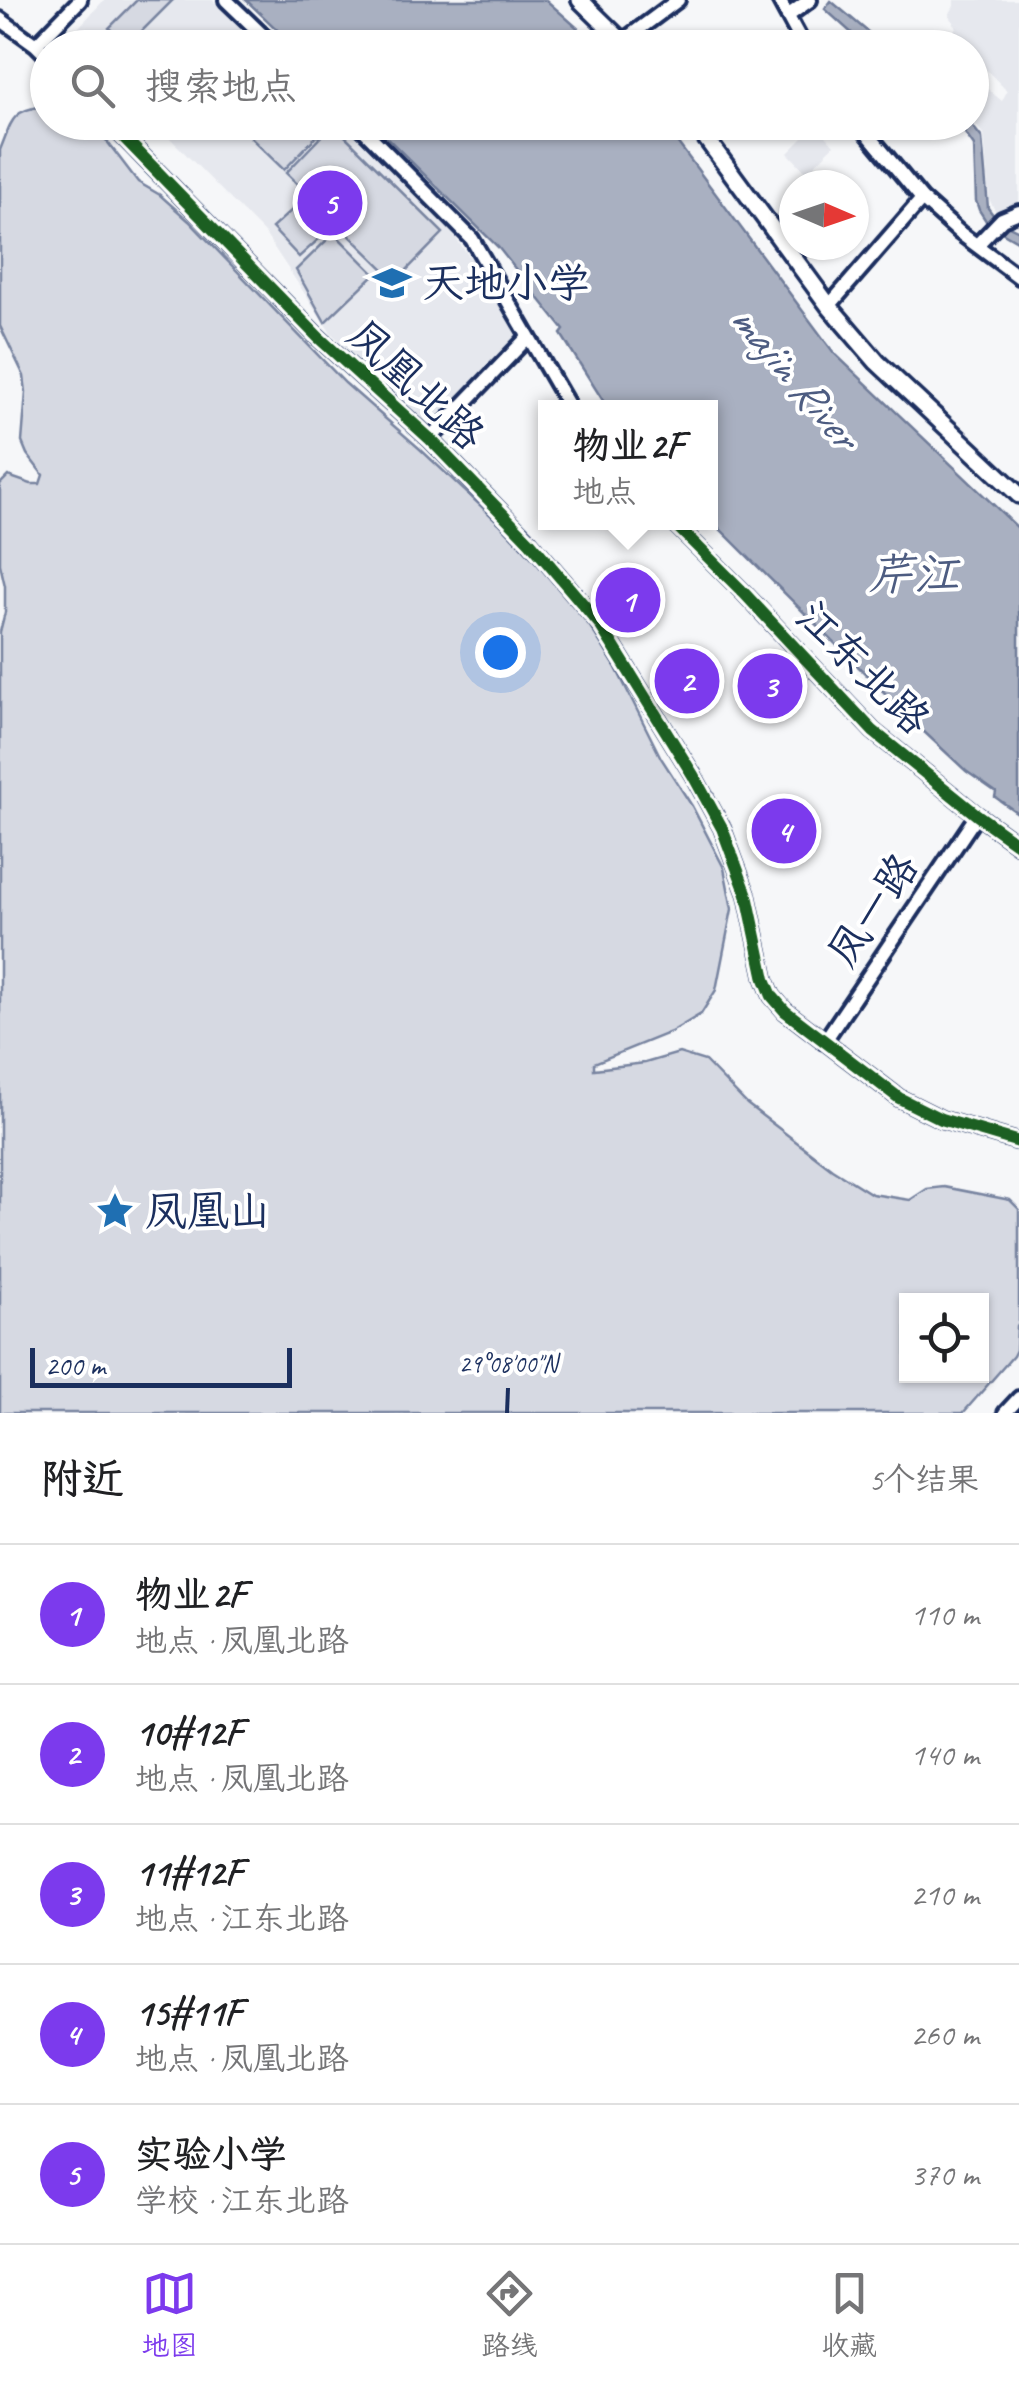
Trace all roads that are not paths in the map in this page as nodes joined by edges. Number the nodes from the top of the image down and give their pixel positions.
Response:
1 (80, 0) edge
2 (226, 0) edge
3 (580, 0) edge
4 (678, 0) edge
5 (779, 0) edge
6 (810, 0) edge
7 (789, 15) junction
8 (0, 18) edge
9 (51, 30) edge
10 (257, 30) edge
11 (611, 30) edge
12 (643, 30) edge
13 (796, 30) edge
14 (30, 40) edge
15 (126, 140) edge
16 (374, 140) edge
17 (708, 140) edge
18 (873, 140) edge
19 (922, 199) junction
20 (1019, 212) edge
21 (977, 245) junction
22 (1019, 276) edge
23 (829, 306) junction
24 (528, 337) junction
25 (565, 400) edge
26 (430, 439) junction
27 (1019, 495) edge
28 (681, 530) edge
29 (977, 815) junction
30 (1019, 846) edge
31 (824, 1042) junction
32 (1019, 1142) edge
33 (1019, 1398) edge
34 (1005, 1413) edge

1 - 9 street
2 - 10 street
3 - 11 main road
4 - 12 street
5 - 7 street
6 - 7 street
7 - 13 street
8 - 14 street
15 - 26 street, 凤凰北路
16 - 24 street
17 - 23 main road
18 - 19 street
19 - 21 street
19 - 23 street
20 - 21 street
21 - 22 street
23 - 27 main road
24 - 25 street
24 - 26 street
26 - 31 street, 凤凰北路
28 - 29 street, 江东北路
29 - 30 street, 江东北路
29 - 31 street, 凤一路
31 - 32 street, 凤凰北路
33 - 34 street

